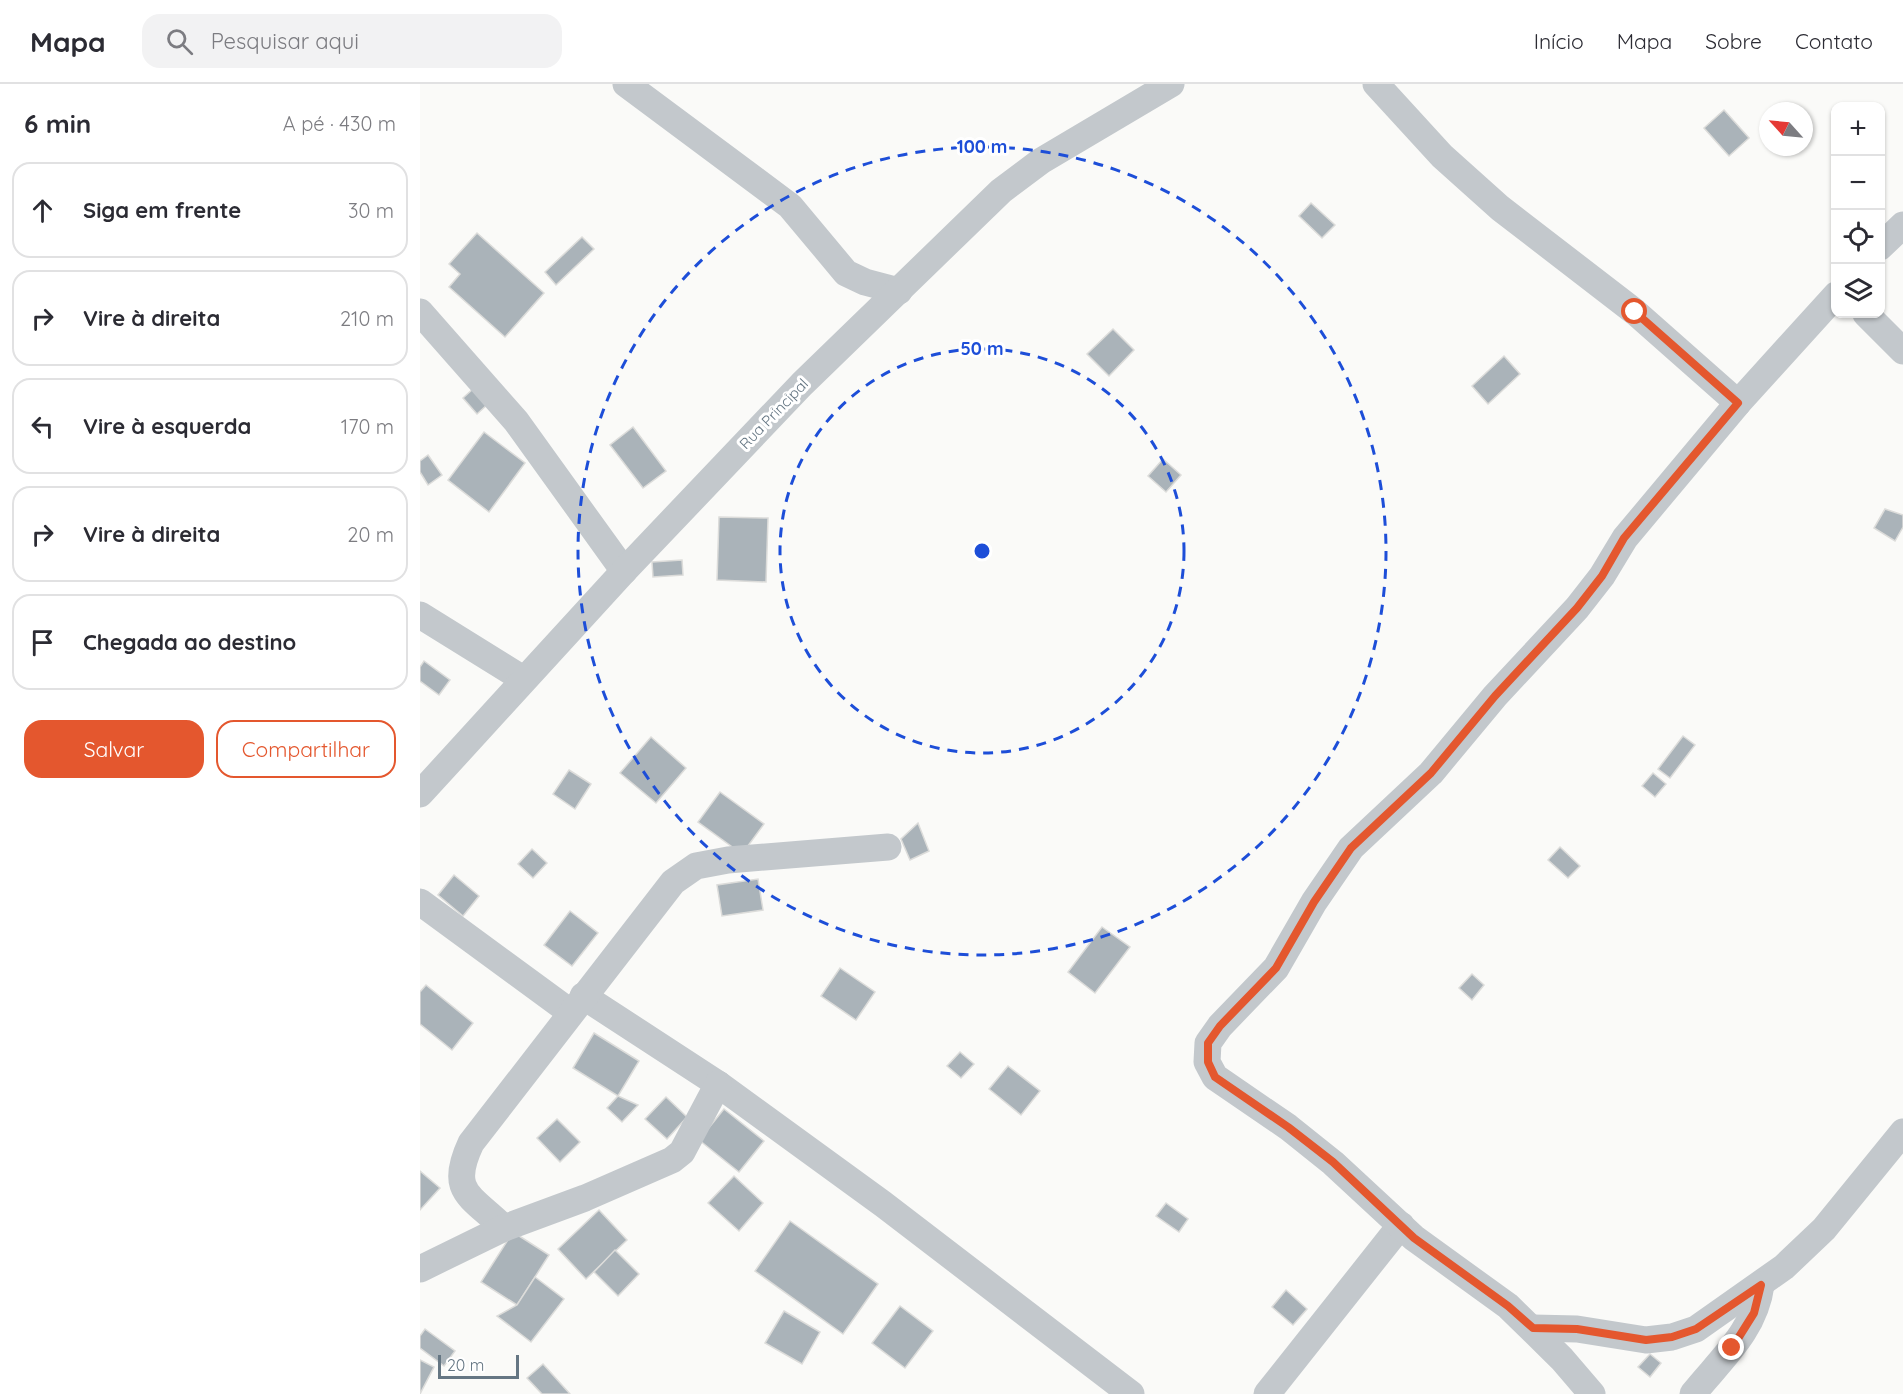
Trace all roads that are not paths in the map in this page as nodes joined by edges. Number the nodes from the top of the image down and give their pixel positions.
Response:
1 (626, 84) edge
2 (1171, 84) edge
3 (1376, 84) edge
4 (1903, 225) edge
5 (1885, 243) edge
6 (899, 291) junction
7 (1831, 301) edge
8 (420, 312) edge
9 (1870, 318) edge
10 (1903, 351) edge
11 (1738, 403) junction
12 (624, 571) junction
13 (420, 615) edge
14 (523, 679) junction
15 (420, 794) edge
16 (888, 847) dead end
17 (420, 902) edge
18 (577, 1004) junction
19 (718, 1084) junction
20 (1903, 1132) edge
21 (1401, 1225) junction
22 (504, 1228) junction
23 (420, 1269) edge
24 (1761, 1285) junction
25 (1533, 1328) junction
26 (1131, 1394) edge
27 (1267, 1394) edge
28 (1592, 1394) edge
29 (1693, 1394) edge

1 - 6 street
2 - 6 street, Rua Principal
3 - 11 street
4 - 5 street
6 - 12 street, Rua Principal
7 - 11 street
8 - 12 street
9 - 10 street
11 - 21 street
12 - 14 street, Rua Principal
13 - 14 street
14 - 15 street, Rua Principal
16 - 18 street
17 - 18 street
18 - 19 street
18 - 22 street
19 - 22 street
19 - 26 street
20 - 24 street
21 - 25 street
21 - 27 street
22 - 23 street
24 - 25 street
24 - 29 street
25 - 28 street

